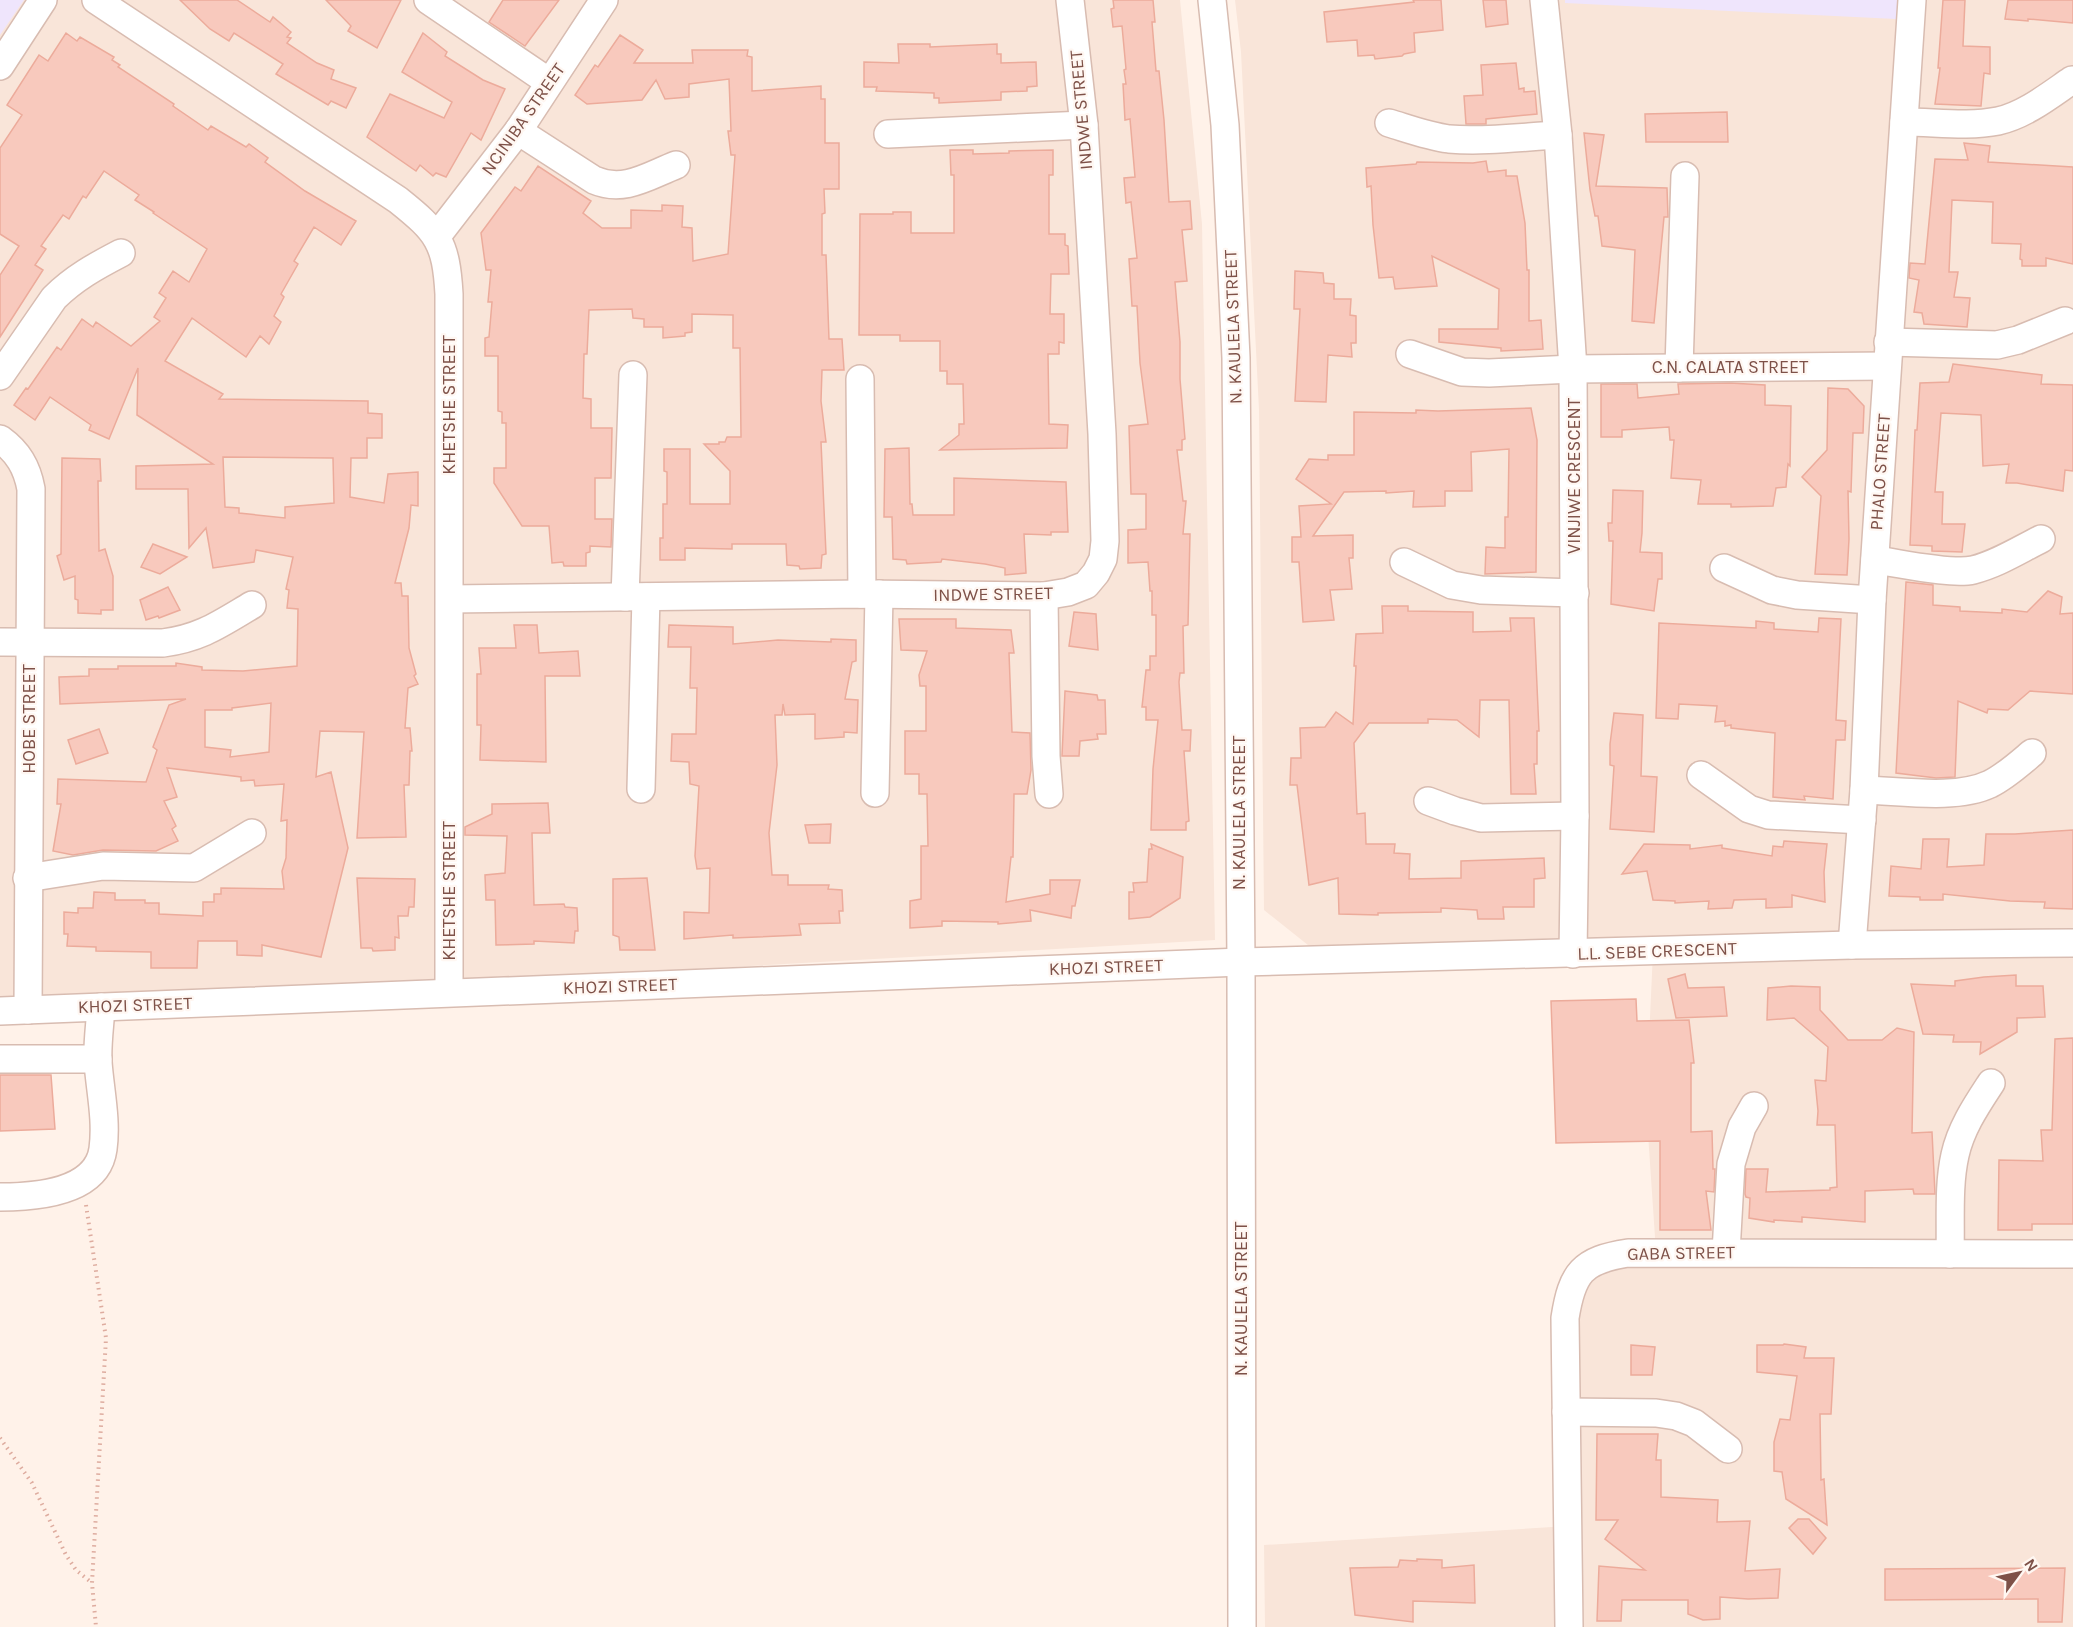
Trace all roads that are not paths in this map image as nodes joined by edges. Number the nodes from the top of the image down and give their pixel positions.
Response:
1 (43, 0) edge
2 (96, 0) edge
3 (428, 0) edge
4 (604, 0) edge
5 (1070, 0) edge
6 (1212, 0) edge
7 (1544, 0) edge
8 (1912, 0) edge
9 (0, 66) edge
10 (2072, 80) edge
11 (549, 82) junction
12 (1904, 122) junction
13 (1389, 123) dead end
14 (1084, 125) junction
15 (518, 131) junction
16 (888, 134) dead end
17 (1558, 135) junction
18 (676, 165) dead end
19 (1685, 176) dead end
20 (437, 236) junction
21 (121, 253) dead end
22 (2065, 321) dead end
23 (1410, 354) dead end
24 (1888, 354) junction
25 (1678, 368) junction
26 (1573, 369) junction
27 (633, 375) dead end
28 (0, 376) edge
29 (860, 380) dead end
30 (0, 439) edge
31 (2041, 539) dead end
32 (1875, 560) junction
33 (1404, 562) dead end
34 (1724, 568) dead end
35 (1575, 593) junction
36 (870, 594) junction
37 (1044, 596) junction
38 (635, 597) junction
39 (450, 598) junction
40 (1872, 600) junction
41 (252, 605) dead end
42 (0, 642) edge
43 (29, 642) junction
44 (2032, 753) dead end
45 (1701, 775) dead end
46 (641, 789) dead end
47 (1864, 790) junction
48 (875, 793) dead end
49 (1049, 794) dead end
50 (1428, 801) dead end
51 (1575, 816) junction
52 (1862, 820) junction
53 (252, 832) dead end
54 (27, 878) junction
55 (2073, 943) edge
56 (1852, 945) junction
57 (1573, 954) junction
58 (1241, 962) junction
59 (449, 992) junction
60 (100, 1006) junction
61 (28, 1010) junction
62 (0, 1011) edge
63 (0, 1059) edge
64 (98, 1059) junction
65 (1991, 1083) dead end
66 (1754, 1107) dead end
67 (0, 1197) edge
68 (1726, 1252) junction
69 (1950, 1254) junction
70 (2073, 1254) edge
71 (1566, 1412) junction
72 (1728, 1449) dead end
73 (1242, 1627) edge
74 (1569, 1627) edge

1 - 9 street
2 - 20 street, KHETSHE STREET
3 - 11 street
4 - 11 street, NCINIBA STREET
5 - 14 street, INDWE STREET
6 - 58 street, N. KAULELA STREET
7 - 17 street, VINJIWE CRESCENT
8 - 12 street, PHALO STREET
10 - 12 street
11 - 15 street, NCINIBA STREET
12 - 24 street, PHALO STREET
13 - 17 street
14 - 16 street
14 - 37 street, INDWE STREET
15 - 18 street
15 - 20 street, NCINIBA STREET
17 - 26 street, VINJIWE CRESCENT
19 - 25 street
20 - 39 street, KHETSHE STREET
21 - 28 street
22 - 24 street, C.N. CALATA STREET
23 - 26 street, C.N. CALATA STREET
24 - 25 street, C.N. CALATA STREET
24 - 32 street, PHALO STREET
25 - 26 street, C.N. CALATA STREET
26 - 35 street, VINJIWE CRESCENT
27 - 38 street
29 - 36 street
30 - 43 street, HOBE STREET
31 - 32 street
32 - 40 street, PHALO STREET
33 - 35 street
34 - 40 street
35 - 51 street, VINJIWE CRESCENT
36 - 37 street, INDWE STREET
36 - 38 street, INDWE STREET
36 - 48 street
37 - 49 street
38 - 39 street, INDWE STREET
38 - 46 street
39 - 59 street, KHETSHE STREET
40 - 47 street, PHALO STREET
41 - 43 street
42 - 43 street
43 - 54 street, HOBE STREET
44 - 47 street
45 - 52 street
47 - 52 street, PHALO STREET
50 - 51 street
51 - 57 street, VINJIWE CRESCENT
52 - 56 street, PHALO STREET
53 - 54 street
54 - 61 street, HOBE STREET
55 - 56 street, L.L. SEBE CRESCENT
56 - 57 street, L.L. SEBE CRESCENT
57 - 58 street, L.L. SEBE CRESCENT
58 - 59 street, KHOZI STREET
58 - 73 street, N. KAULELA STREET
59 - 60 street, KHOZI STREET
60 - 61 street, KHOZI STREET
60 - 64 street
61 - 62 street, KHOZI STREET
63 - 64 street
64 - 67 street
65 - 69 street
66 - 68 street
68 - 69 street, GABA STREET
68 - 71 street, GABA STREET
69 - 70 street, GABA STREET
71 - 72 street
71 - 74 street, GABA STREET

